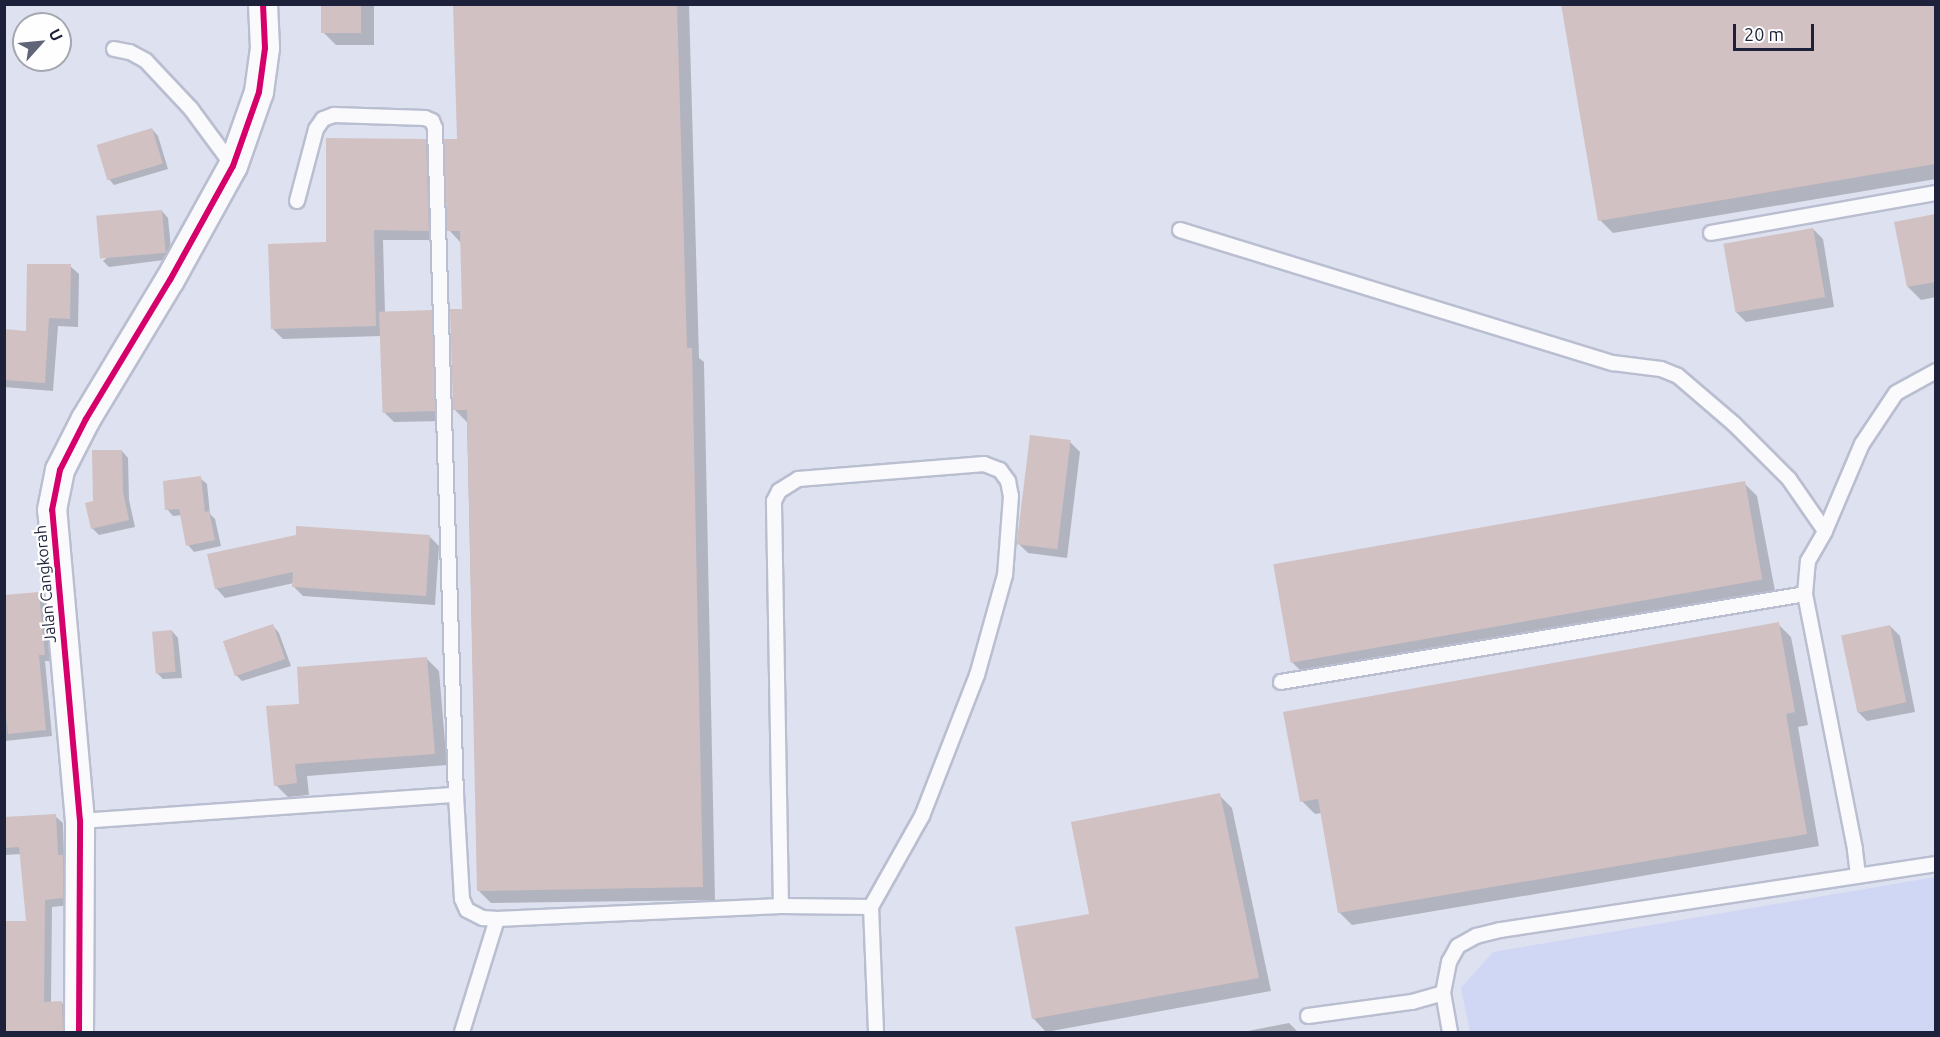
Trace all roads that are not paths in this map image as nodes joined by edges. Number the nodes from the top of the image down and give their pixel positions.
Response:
1 (263, 4) edge
2 (114, 49) dead end
3 (234, 166) junction
4 (1935, 194) edge
5 (297, 201) dead end
6 (1180, 231) dead end
7 (1711, 232) dead end
8 (1935, 371) edge
9 (1825, 531) junction
10 (1805, 594) junction
11 (1281, 682) dead end
12 (456, 795) junction
13 (80, 821) junction
14 (1935, 864) edge
15 (1858, 875) junction
16 (781, 906) junction
17 (872, 907) junction
18 (497, 919) junction
19 (1443, 993) junction
20 (1308, 1016) dead end
21 (79, 1032) edge
22 (462, 1032) edge
23 (876, 1032) edge
24 (1450, 1032) edge

1 - 3 street, Jalan Cangkorah
2 - 3 lane
3 - 13 street, Jalan Cangkorah
4 - 7 lane
5 - 12 lane
6 - 9 lane
8 - 9 lane
9 - 10 lane
10 - 11 lane
10 - 15 lane
12 - 13 lane
12 - 18 lane
13 - 21 street, Jalan Cangkorah
14 - 15 lane
15 - 19 lane
16 - 17 lane
16 - 17 lane
16 - 18 lane
17 - 23 lane
18 - 22 lane
19 - 20 lane
19 - 24 lane

